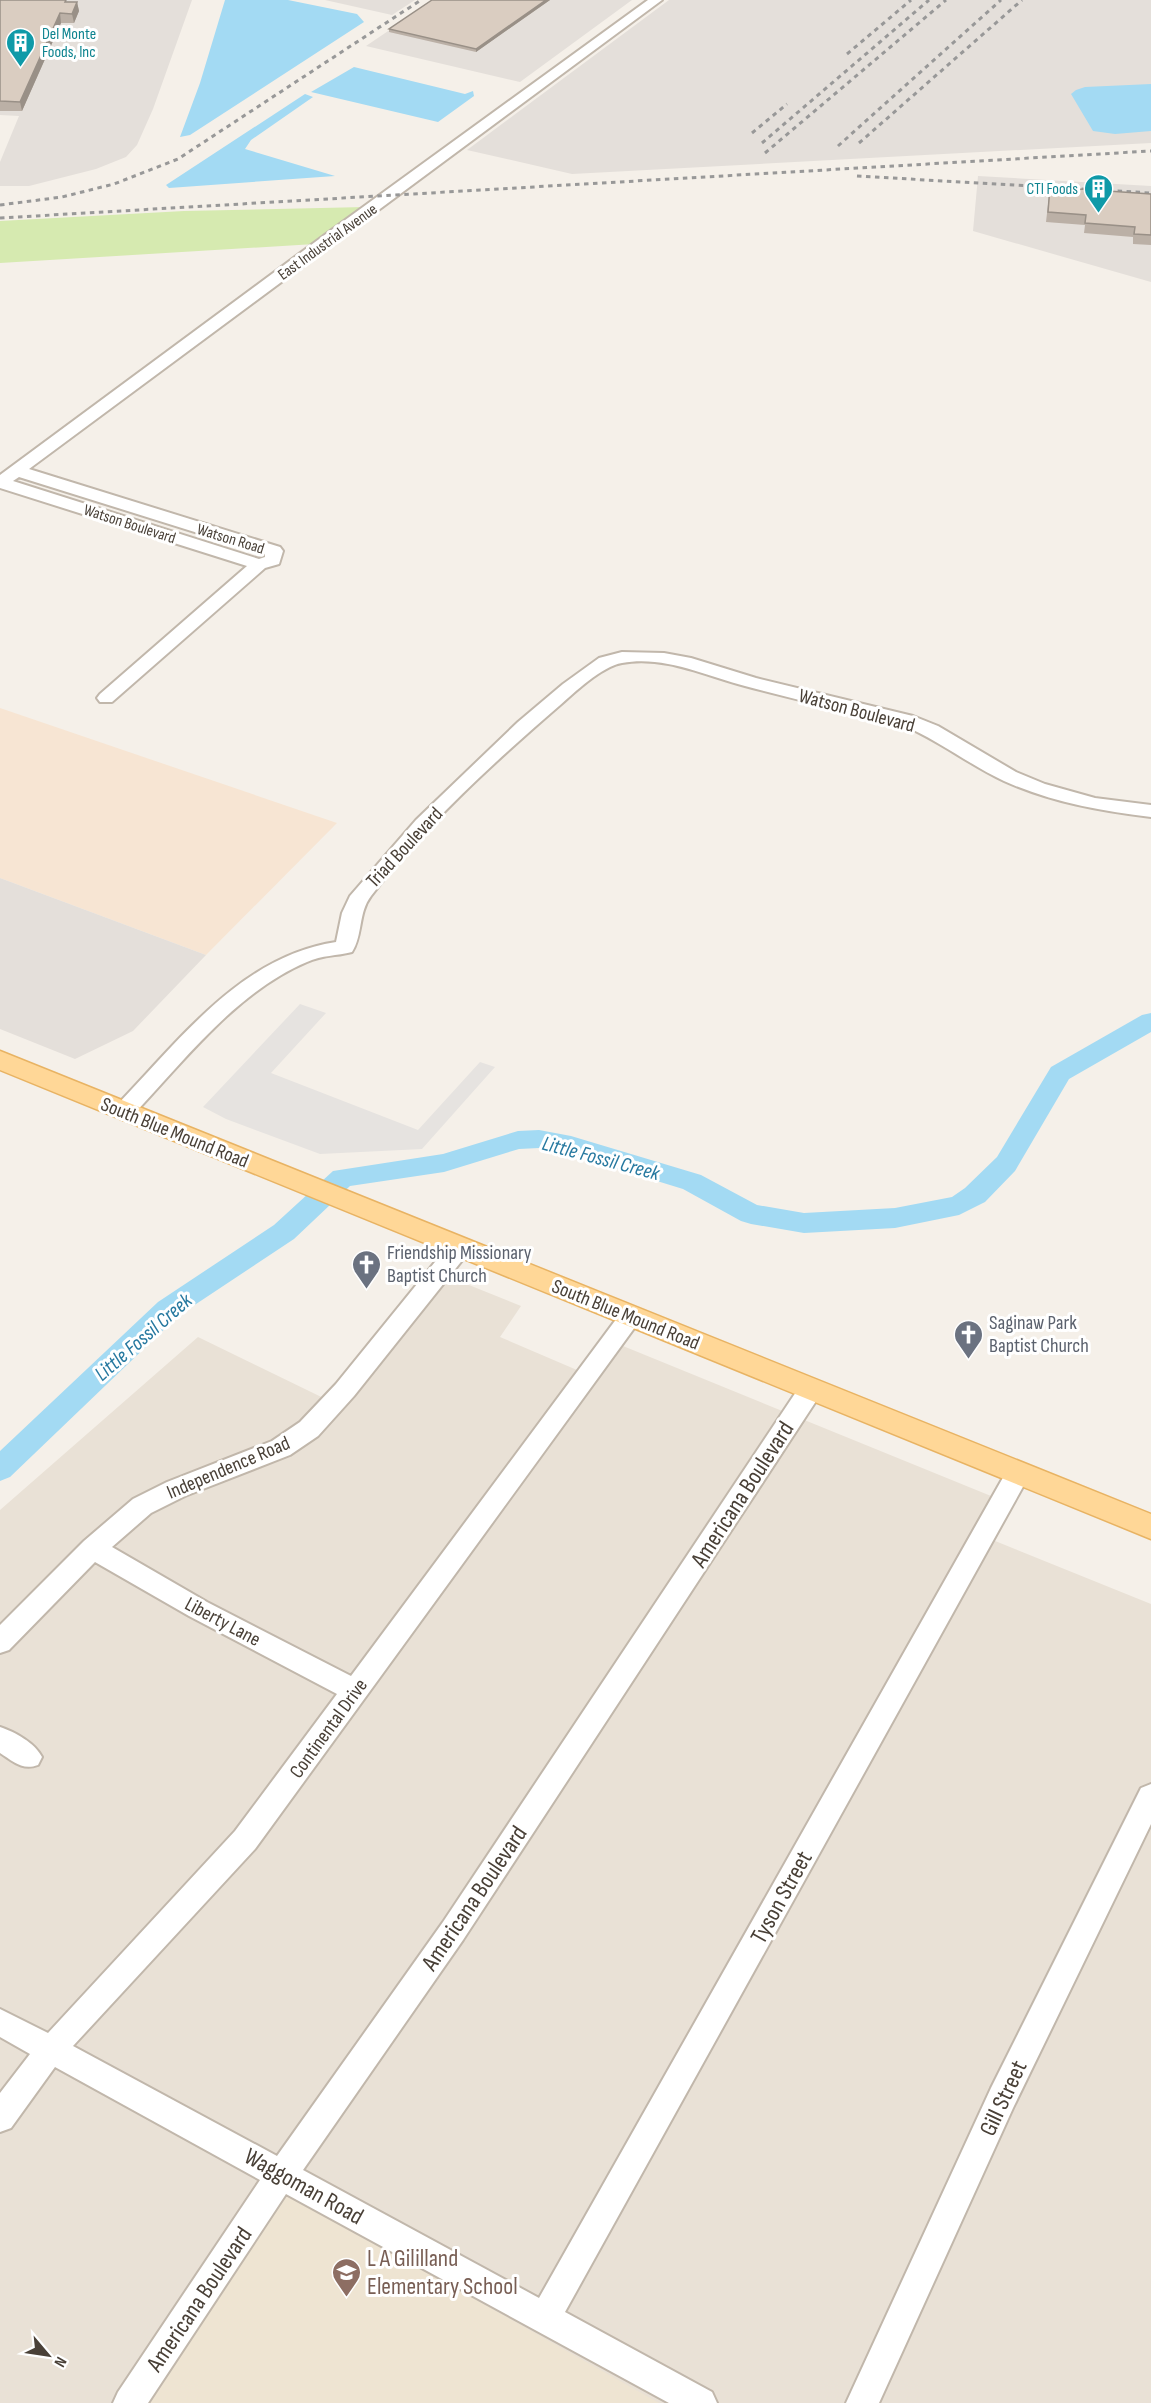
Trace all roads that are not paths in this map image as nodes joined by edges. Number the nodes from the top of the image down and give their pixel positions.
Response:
1 (656, 0) edge
2 (17, 471) junction
3 (0, 483) edge
4 (259, 564) junction
5 (622, 657) joint
6 (106, 698) dead end
7 (1151, 811) edge
8 (0, 1060) edge
9 (124, 1111) junction
10 (460, 1247) junction
11 (631, 1316) junction
12 (811, 1389) junction
13 (1018, 1474) junction
14 (1151, 1527) edge
15 (93, 1548) junction
16 (0, 1642) edge
17 (354, 1691) junction
18 (0, 1738) edge
19 (28, 1757) dead end
20 (1151, 1796) edge
21 (0, 2022) edge
22 (52, 2049) junction
23 (0, 2118) edge
24 (282, 2174) junction
25 (544, 2319) junction
26 (129, 2403) edge
27 (701, 2403) edge
28 (862, 2403) edge

1 - 2 street, East Industrial Avenue
2 - 3 street, East Industrial Avenue
2 - 4 street, Watson Road
3 - 4 street, Watson Boulevard
4 - 6 street
5 - 7 street, Watson Boulevard
5 - 9 street, Triad Boulevard
8 - 9 main road, South Blue Mound Road
9 - 10 main road, South Blue Mound Road
10 - 11 main road, South Blue Mound Road
10 - 15 street, Independence Road
11 - 12 main road, South Blue Mound Road
11 - 17 street, Continental Drive
12 - 13 main road, South Blue Mound Road
12 - 24 street, Americana Boulevard
13 - 14 main road, South Blue Mound Road
13 - 25 street, Tyson Street
15 - 16 street, Independence Road
15 - 17 street, Liberty Lane
17 - 22 street, Continental Drive
18 - 19 street
20 - 28 street, Gill Street
21 - 22 street, Waggoman Road
22 - 23 street, Continental Drive
22 - 24 street, Waggoman Road
24 - 25 street, Waggoman Road
24 - 26 street, Americana Boulevard
25 - 27 street, Waggoman Road

